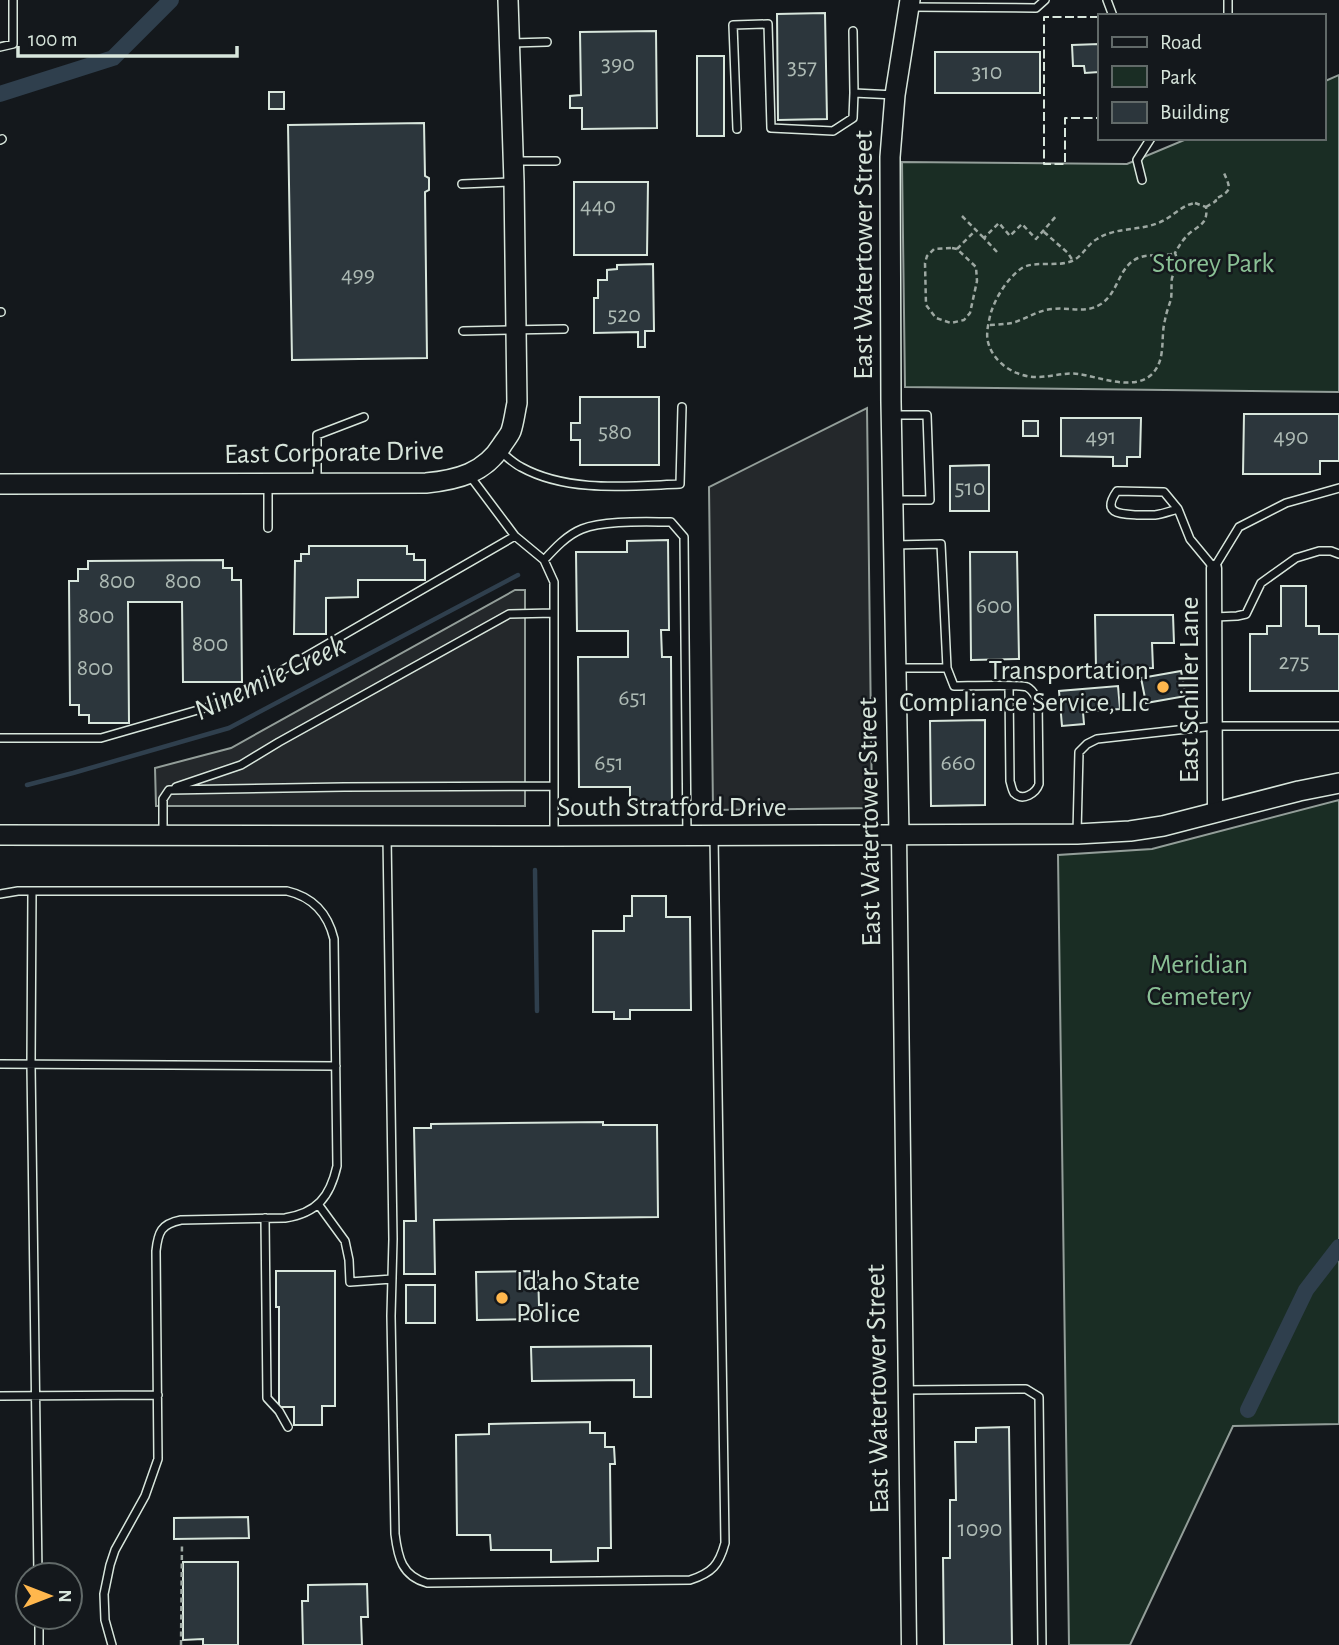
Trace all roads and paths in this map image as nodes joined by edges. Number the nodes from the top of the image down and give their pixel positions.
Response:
1 (13, 0) edge
2 (508, 0) edge
3 (1045, 0) edge
4 (909, 3) edge
5 (852, 31) dead end
6 (509, 43) junction
7 (547, 43) dead end
8 (0, 47) edge
9 (854, 93) junction
10 (895, 95) junction
11 (737, 129) dead end
12 (1150, 140) edge
13 (556, 161) dead end
14 (513, 162) junction
15 (1224, 173) dead end
16 (1142, 180) dead end
17 (514, 182) junction
18 (462, 184) dead end
19 (1206, 207) junction
20 (1057, 215) dead end
21 (962, 216) dead end
22 (975, 230) junction
23 (1044, 232) junction
24 (984, 238) junction
25 (957, 249) junction
26 (997, 252) dead end
27 (1175, 253) junction
28 (1073, 261) junction
29 (988, 325) junction
30 (564, 329) dead end
31 (516, 330) junction
32 (463, 331) dead end
33 (681, 407) dead end
34 (892, 415) junction
35 (364, 417) dead end
36 (499, 450) junction
37 (469, 475) junction
38 (268, 483) junction
39 (317, 483) junction
40 (0, 484) edge
41 (1339, 488) edge
42 (893, 500) junction
43 (1178, 509) junction
44 (268, 528) dead end
45 (515, 536) junction
46 (894, 545) junction
47 (1339, 554) edge
48 (544, 559) junction
49 (1214, 568) junction
50 (554, 613) junction
51 (1214, 617) junction
52 (896, 668) junction
53 (947, 668) junction
54 (1009, 687) junction
55 (1214, 726) junction
56 (1339, 726) edge
57 (0, 738) edge
58 (1339, 783) edge
59 (554, 786) junction
60 (169, 790) junction
61 (1215, 812) junction
62 (1077, 834) junction
63 (0, 835) edge
64 (714, 835) junction
65 (898, 835) junction
66 (163, 836) junction
67 (387, 836) junction
68 (554, 836) junction
69 (687, 836) junction
70 (32, 891) junction
71 (0, 894) edge
72 (0, 1064) edge
73 (31, 1065) junction
74 (336, 1066) junction
75 (318, 1204) junction
76 (265, 1218) junction
77 (392, 1279) junction
78 (906, 1390) junction
79 (158, 1395) junction
80 (0, 1396) edge
81 (36, 1396) junction
82 (288, 1427) dead end
83 (182, 1543) dead end
84 (38, 1561) edge
85 (112, 1645) edge
86 (181, 1645) edge
87 (909, 1645) edge
88 (1042, 1645) edge

1 - 8 lane
2 - 6 street, East Corporate Drive
3 - 4 lane
4 - 10 street, East Watertower Street
5 - 9 lane
6 - 7 lane
6 - 14 street, East Corporate Drive
9 - 10 lane
9 - 11 lane
10 - 34 street, East Watertower Street
12 - 16 lane
13 - 14 lane
14 - 17 street, East Corporate Drive
15 - 19 path
17 - 18 lane
17 - 31 street, East Corporate Drive
19 - 27 path
19 - 28 path
20 - 23 path
21 - 22 path
22 - 24 path
22 - 25 path
23 - 24 path
23 - 28 path
24 - 26 path
25 - 25 path
27 - 29 path
27 - 29 path
28 - 29 path
30 - 31 lane
31 - 32 lane
31 - 36 street, East Corporate Drive
33 - 36 lane
34 - 42 street, East Watertower Street
34 - 42 lane
35 - 39 lane
36 - 37 street, East Corporate Drive
37 - 39 street, East Corporate Drive
37 - 45 lane
38 - 39 street, East Corporate Drive
38 - 40 street, East Corporate Drive
38 - 44 lane
41 - 49 lane
42 - 46 street, East Watertower Street
43 - 43 lane
43 - 49 lane
45 - 48 lane
45 - 57 lane
46 - 52 street, East Watertower Street
46 - 53 lane
47 - 51 lane
48 - 50 lane
48 - 69 lane
49 - 51 street, East Schiller Lane
50 - 59 lane
50 - 60 lane
51 - 55 street, East Schiller Lane
52 - 53 lane
52 - 65 street, East Watertower Street
53 - 54 lane
54 - 54 lane
55 - 56 lane
55 - 61 street, East Schiller Lane
55 - 62 lane
58 - 61 street, South Stratford Drive
59 - 60 lane
59 - 68 lane
60 - 66 lane
61 - 62 street, South Stratford Drive
62 - 65 street, South Stratford Drive
63 - 66 street, South Stratford Drive
64 - 65 street, South Stratford Drive
64 - 69 street, South Stratford Drive
64 - 77 lane
65 - 78 street, East Watertower Street
66 - 67 street, South Stratford Drive
67 - 68 street, South Stratford Drive
67 - 77 lane
68 - 69 street, South Stratford Drive
70 - 71 lane
70 - 73 lane
70 - 74 lane
72 - 73 lane
73 - 74 lane
73 - 81 lane
74 - 75 lane
75 - 76 lane
75 - 77 lane
76 - 79 lane
76 - 82 lane
78 - 87 street, East Watertower Street
78 - 88 lane
79 - 81 lane
79 - 85 lane
80 - 81 lane
81 - 84 lane
83 - 86 path

